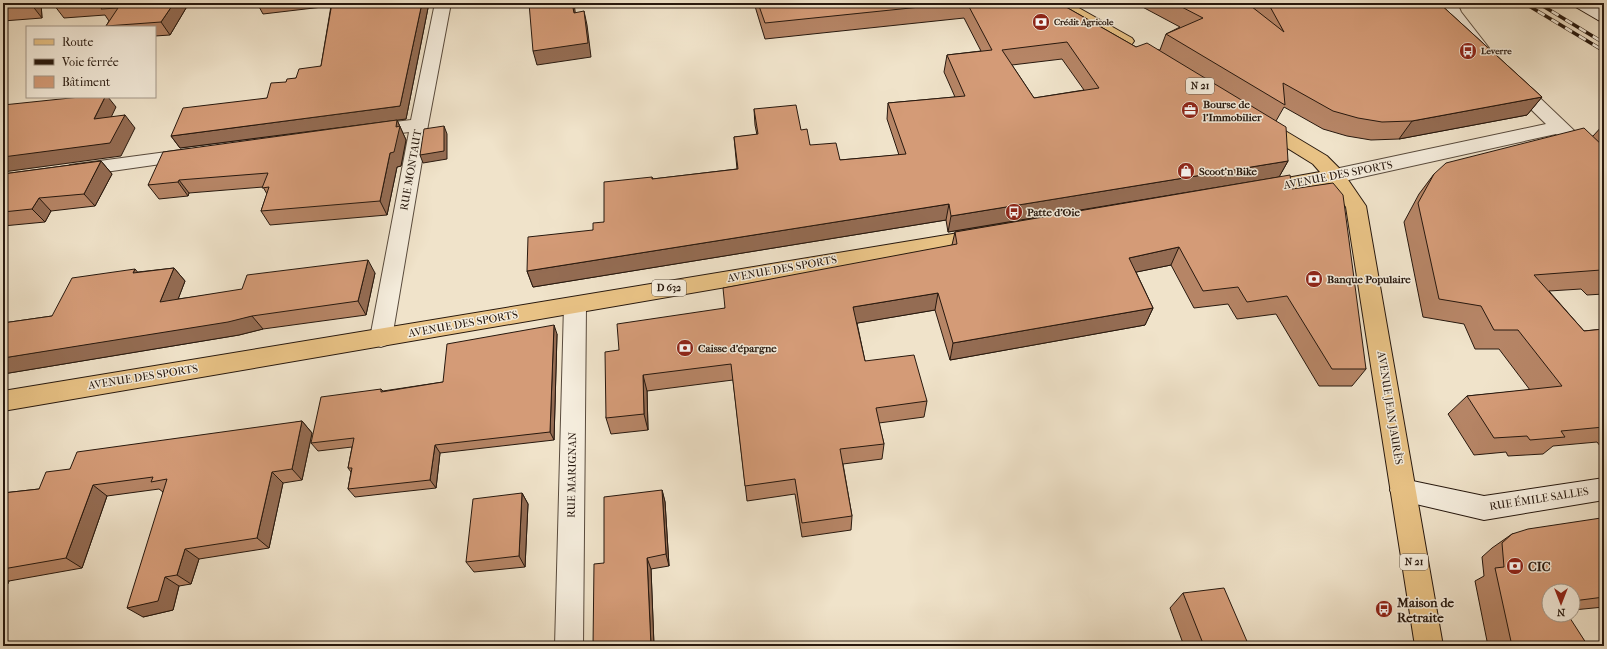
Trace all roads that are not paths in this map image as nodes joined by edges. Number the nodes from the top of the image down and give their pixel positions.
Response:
1 (443, 3) edge
2 (1059, 3) edge
3 (1449, 3) edge
4 (1580, 3) edge
5 (1604, 18) edge
6 (1140, 49) edge
7 (1244, 114) edge
8 (419, 125) junction
9 (1559, 127) junction
10 (356, 133) edge
11 (207, 153) edge
12 (1604, 170) edge
13 (58, 173) edge
14 (1335, 176) junction
15 (1244, 192) edge
16 (1001, 233) edge
17 (575, 305) junction
18 (380, 338) junction
19 (3, 401) edge
20 (1604, 489) edge
21 (1404, 490) junction
22 (568, 646) edge
23 (1429, 646) edge

1 - 8 street, RUE MONTAUT
2 - 6 main road
3 - 9 street
4 - 5 street
7 - 14 main road, N 21
8 - 10 street
8 - 18 street, RUE MONTAUT
9 - 12 street
9 - 14 street, AVENUE DES SPORTS
11 - 13 street
14 - 15 main road, AVENUE DES SPORTS
14 - 21 main road, AVENUE JEAN JAURÈS / N 21
16 - 17 main road, AVENUE DES SPORTS / D 632
17 - 18 main road, AVENUE DES SPORTS / D 632
17 - 22 street, RUE MARIGNAN
18 - 19 main road, AVENUE DES SPORTS / D 632
20 - 21 street, RUE ÉMILE SALLES
21 - 23 main road, AVENUE JEAN JAURÈS / N 21

